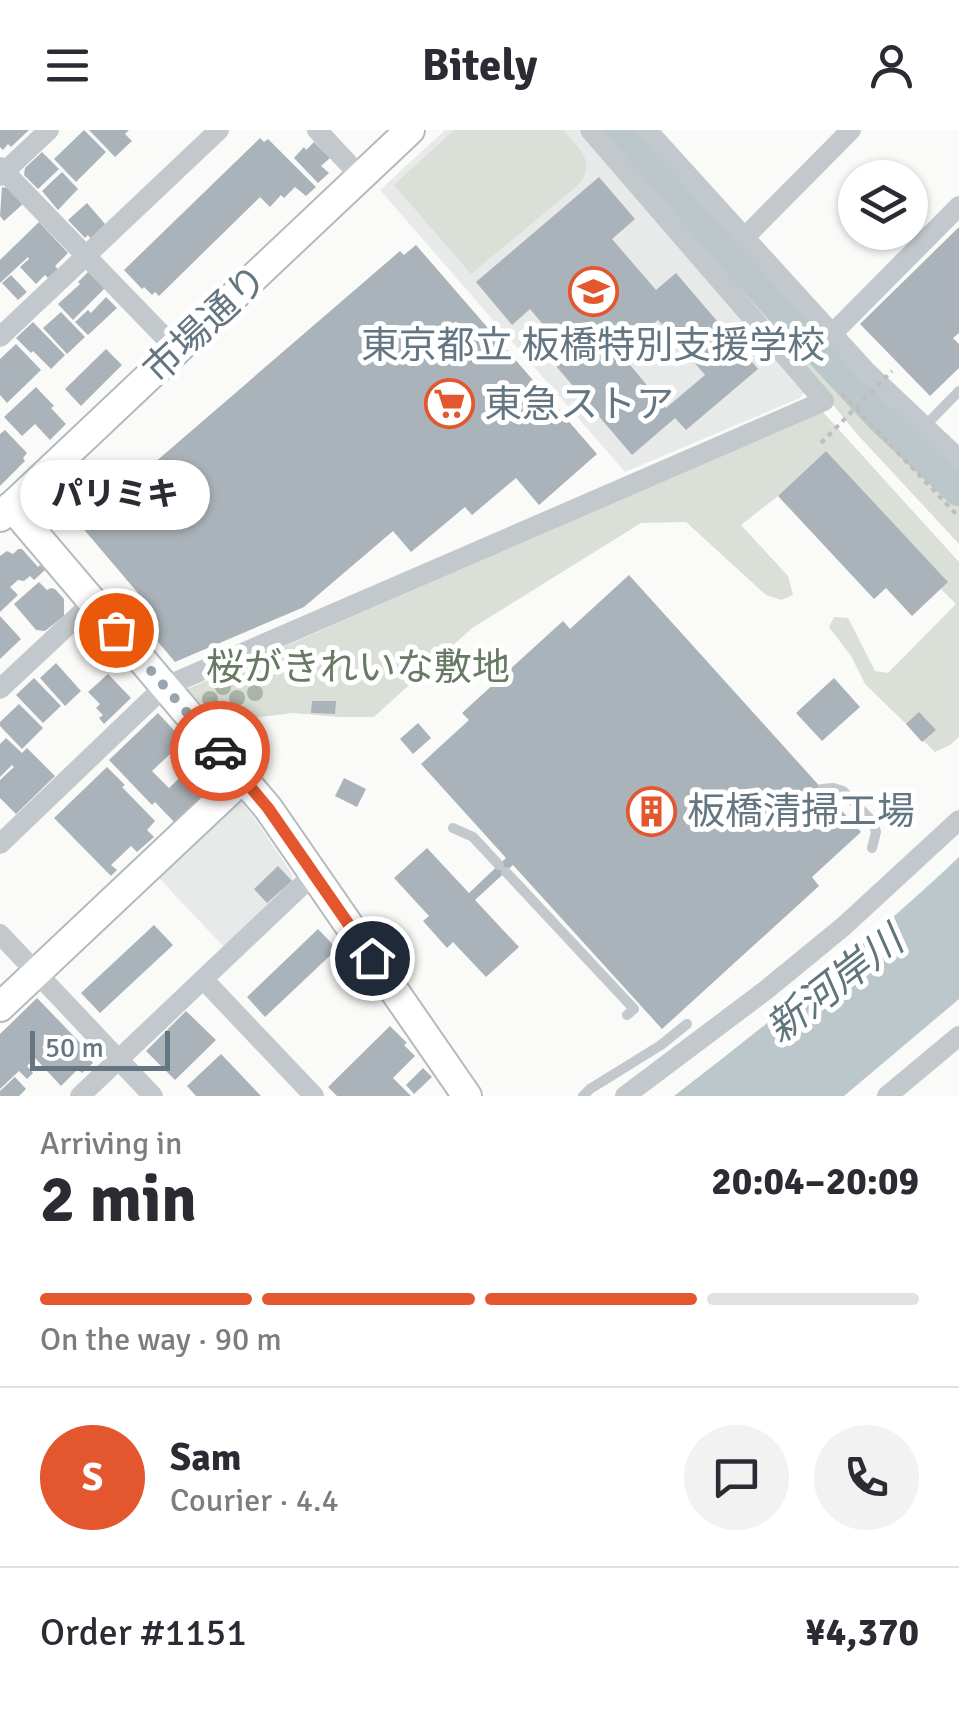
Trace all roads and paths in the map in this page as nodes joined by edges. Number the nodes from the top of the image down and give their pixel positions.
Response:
1 (49, 130) edge
2 (219, 130) edge
3 (317, 130) edge
4 (410, 130) edge
5 (590, 130) edge
6 (647, 130) edge
7 (850, 130) edge
8 (2, 172) edge
9 (360, 176) junction
10 (959, 206) edge
11 (744, 238) junction
12 (87, 256) junction
13 (832, 334) junction
14 (0, 337) edge
15 (177, 350) junction
16 (892, 371) dead end
17 (959, 391) edge
18 (924, 426) junction
19 (822, 443) dead end
20 (959, 459) edge
21 (6, 511) edge
22 (92, 602) junction
23 (164, 687) junction
24 (0, 690) edge
25 (243, 778) junction
26 (822, 789) dead end
27 (959, 820) edge
28 (453, 828) dead end
29 (0, 844) edge
30 (872, 848) dead end
31 (314, 874) junction
32 (0, 934) edge
33 (36, 972) junction
34 (203, 979) junction
35 (0, 1007) edge
36 (627, 1015) dead end
37 (687, 1024) dead end
38 (959, 1036) edge
39 (118, 1060) junction
40 (80, 1096) edge
41 (153, 1096) edge
42 (314, 1096) edge
43 (467, 1096) edge
44 (584, 1096) edge
45 (625, 1096) edge
46 (887, 1096) edge

1 - 8 street
2 - 12 street
3 - 9 street
4 - 9 street, 市場通り
5 - 23 street
6 - 11 street
7 - 11 street
8 - 12 street
9 - 15 street, 市場通り
10 - 13 street
11 - 13 street
12 - 14 street
12 - 15 street
13 - 18 street
15 - 21 street, 市場通り
16 - 19 path, bridge
17 - 18 lane
18 - 20 street
21 - 22 street
22 - 23 street
22 - 24 street
23 - 25 street
23 - 29 street
25 - 31 street
25 - 33 street
26 - 30 lane
27 - 45 street
28 - 36 lane
31 - 34 street
31 - 43 street
32 - 33 street
33 - 35 street
33 - 39 street
34 - 39 street
34 - 42 street
37 - 44 lane
38 - 46 street
39 - 40 street
39 - 41 street

